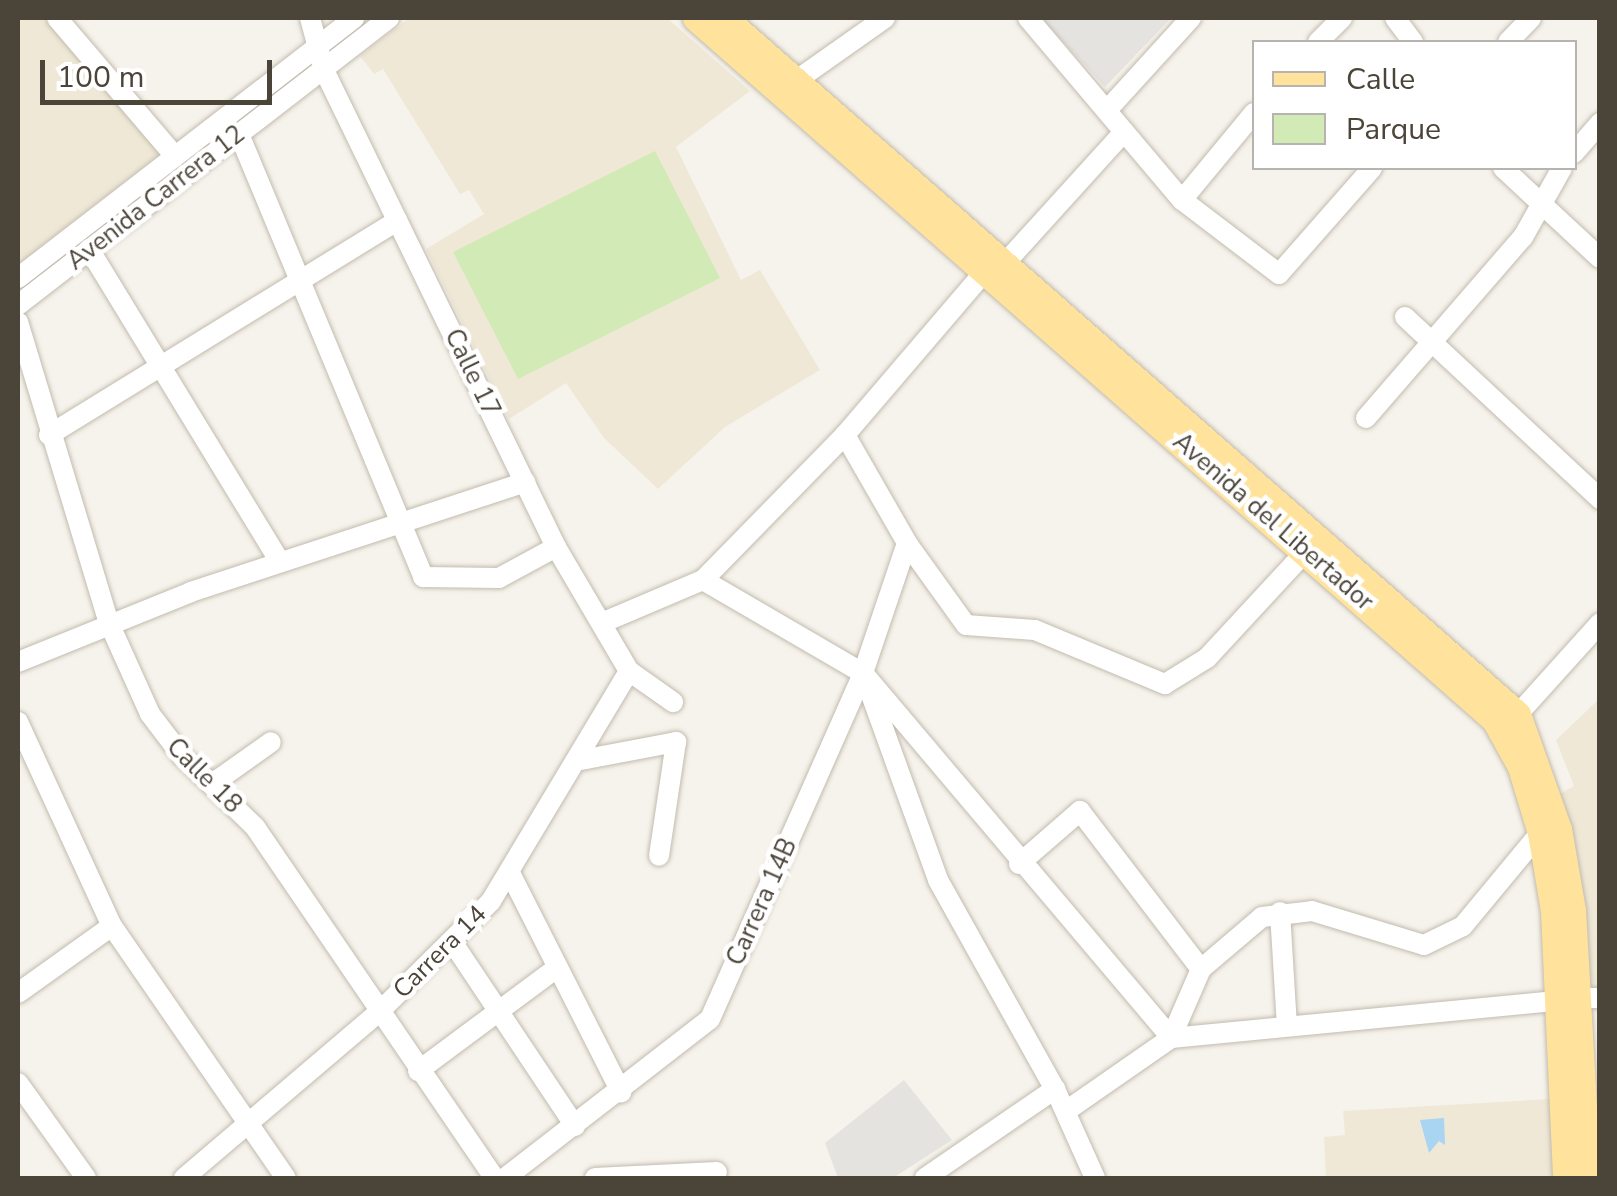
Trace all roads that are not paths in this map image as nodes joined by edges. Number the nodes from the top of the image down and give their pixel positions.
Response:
1 (57, 18) edge
2 (310, 18) edge
3 (354, 18) edge
4 (389, 18) edge
5 (695, 18) edge
6 (725, 18) edge
7 (885, 18) edge
8 (1028, 18) edge
9 (1191, 18) edge
10 (1342, 18) edge
11 (1396, 18) edge
12 (1532, 18) edge
13 (1320, 40) edge
14 (1412, 40) edge
15 (1510, 40) edge
16 (316, 47) junction
17 (324, 70) junction
18 (797, 80) junction
19 (1109, 108) junction
20 (1252, 115) edge
21 (1600, 123) edge
22 (1124, 132) junction
23 (238, 134) junction
24 (1577, 150) edge
25 (174, 155) junction
26 (1370, 170) edge
27 (1505, 170) edge
28 (1561, 170) edge
29 (1182, 200) junction
30 (1538, 205) junction
31 (397, 221) junction
32 (89, 249) junction
33 (1600, 258) edge
34 (996, 266) junction
35 (18, 278) edge
36 (298, 284) junction
37 (18, 305) edge
38 (1405, 318) dead end
39 (18, 322) edge
40 (1432, 344) junction
41 (164, 367) junction
42 (1366, 418) dead end
43 (49, 435) junction
44 (844, 435) junction
45 (525, 482) junction
46 (1600, 499) edge
47 (400, 522) junction
48 (907, 543) junction
49 (556, 548) junction
50 (1306, 552) junction
51 (280, 562) junction
52 (704, 580) junction
53 (604, 622) junction
54 (109, 623) junction
55 (1600, 623) edge
56 (18, 662) edge
57 (629, 671) junction
58 (863, 673) junction
59 (673, 702) dead end
60 (18, 722) edge
61 (1510, 723) junction
62 (271, 742) dead end
63 (581, 760) junction
64 (212, 784) junction
65 (1540, 833) junction
66 (659, 856) dead end
67 (1019, 864) junction
68 (510, 873) junction
69 (1280, 912) junction
70 (112, 926) junction
71 (452, 943) junction
72 (558, 968) junction
73 (1201, 969) junction
74 (18, 993) edge
75 (1578, 999) edge
76 (380, 1011) junction
77 (500, 1012) junction
78 (1287, 1026) junction
79 (1171, 1038) junction
80 (418, 1070) junction
81 (18, 1082) edge
82 (1055, 1089) junction
83 (620, 1092) junction
84 (1066, 1111) junction
85 (574, 1126) junction
86 (249, 1127) junction
87 (717, 1172) dead end
88 (930, 1177) edge
89 (86, 1178) edge
90 (184, 1178) edge
91 (286, 1178) edge
92 (494, 1178) edge
93 (506, 1178) edge
94 (595, 1178) edge
95 (1095, 1178) edge
96 (1565, 1178) edge
97 (1588, 1178) edge

1 - 25 street
2 - 16 street, Calle 17
3 - 16 street, Avenida Carrera 12
4 - 17 street, Avenida Carrera 12
5 - 34 main road, Avenida del Libertador
6 - 18 main road, Avenida del Libertador
7 - 18 street
8 - 19 street
9 - 19 street
10 - 13 street
11 - 14 street
12 - 15 street
16 - 17 street, Calle 17
16 - 25 street, Avenida Carrera 12
17 - 23 street, Avenida Carrera 12
17 - 31 street, Calle 17
18 - 34 main road, Avenida del Libertador
19 - 22 street
20 - 29 street
21 - 24 street
22 - 29 street
22 - 34 street
23 - 32 street, Avenida Carrera 12
23 - 36 street
25 - 35 street, Avenida Carrera 12
26 - 29 street
27 - 30 street
28 - 30 street
30 - 33 street
30 - 40 street
31 - 36 street
31 - 45 street, Calle 17
32 - 37 street, Avenida Carrera 12
32 - 41 street
34 - 44 street
34 - 50 main road, Avenida del Libertador
34 - 61 main road, Avenida del Libertador
36 - 41 street
36 - 47 street
38 - 40 street
39 - 43 street, Calle 18
40 - 42 street
40 - 46 street
41 - 43 street
41 - 51 street
43 - 54 street, Calle 18
44 - 48 street
44 - 52 street
45 - 47 street
45 - 49 street, Calle 17
47 - 49 street
47 - 51 street
48 - 50 street
48 - 58 street, Carrera 14B
49 - 53 street, Calle 17
50 - 61 main road, Avenida del Libertador
51 - 54 street
52 - 53 street
52 - 58 street
53 - 57 street, Calle 17
54 - 56 street
54 - 64 street, Calle 18
55 - 61 street
57 - 59 street, Calle 17
57 - 63 street, Carrera 14
58 - 67 street
58 - 82 street
58 - 83 street, Carrera 14B
60 - 70 street
61 - 65 main road, Avenida del Libertador
61 - 75 main road, Avenida del Libertador
62 - 64 street
63 - 66 street
63 - 68 street, Carrera 14
64 - 76 street, Calle 18
65 - 69 street
65 - 75 main road, Avenida del Libertador
67 - 73 street
67 - 79 street
68 - 71 street, Carrera 14
68 - 72 street
69 - 73 street
69 - 78 street
70 - 74 street
70 - 86 street
71 - 76 street, Carrera 14
71 - 77 street
72 - 77 street
72 - 83 street
73 - 79 street
75 - 78 street
75 - 96 main road, Avenida del Libertador
75 - 97 main road, Avenida del Libertador
76 - 80 street, Calle 18
76 - 86 street, Carrera 14
77 - 80 street
77 - 85 street
78 - 79 street
79 - 84 street
80 - 92 street, Calle 18
81 - 89 street
82 - 84 street
82 - 88 street
83 - 85 street, Carrera 14B
84 - 95 street
85 - 93 street, Carrera 14B
86 - 90 street, Carrera 14
86 - 91 street
87 - 94 street

